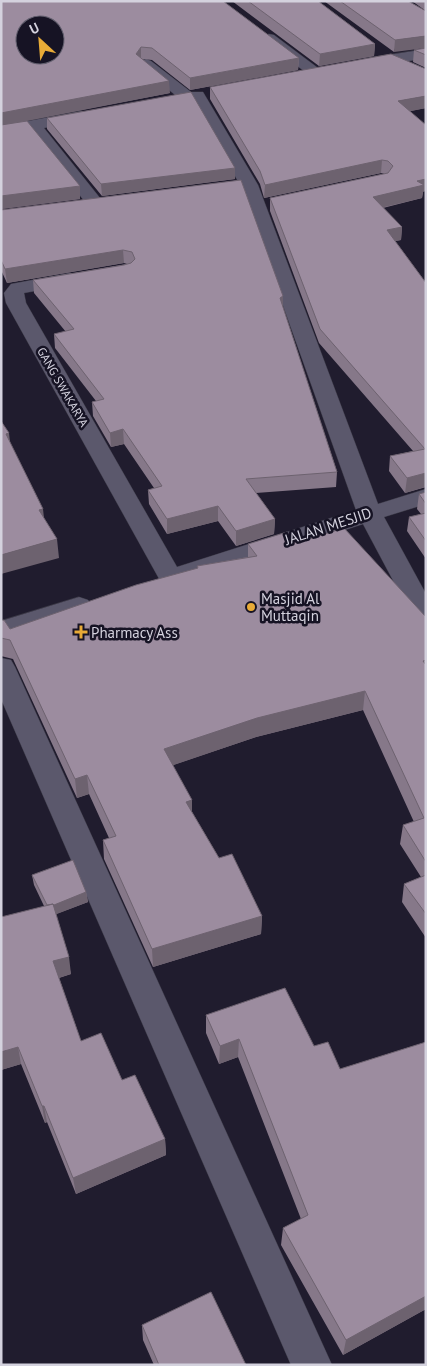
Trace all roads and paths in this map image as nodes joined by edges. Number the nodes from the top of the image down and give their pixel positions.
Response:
1 (261, 32) edge
2 (376, 47) dead end
3 (426, 53) edge
4 (392, 59) junction
5 (146, 64) edge
6 (417, 72) edge
7 (317, 74) junction
8 (298, 77) edge
9 (199, 94) junction
10 (166, 100) edge
11 (100, 113) edge
12 (32, 125) junction
13 (3, 128) edge
14 (76, 206) edge
15 (86, 276) edge
16 (426, 496) edge
17 (369, 512) junction
18 (162, 581) joint
19 (105, 598) edge
20 (426, 618) edge
21 (1, 630) edge
22 (1, 667) edge
23 (312, 1365) edge

1 - 7 street
2 - 4 street
3 - 4 street
4 - 6 street
4 - 7 street
5 - 9 street
7 - 8 street
9 - 10 street
9 - 17 street
11 - 12 street
12 - 13 street
12 - 14 street
15 - 18 street, GANG SWAKARYA
16 - 17 street, JALAN MESJID
17 - 18 street, JALAN MESJID
17 - 20 street
19 - 21 street
22 - 23 street

